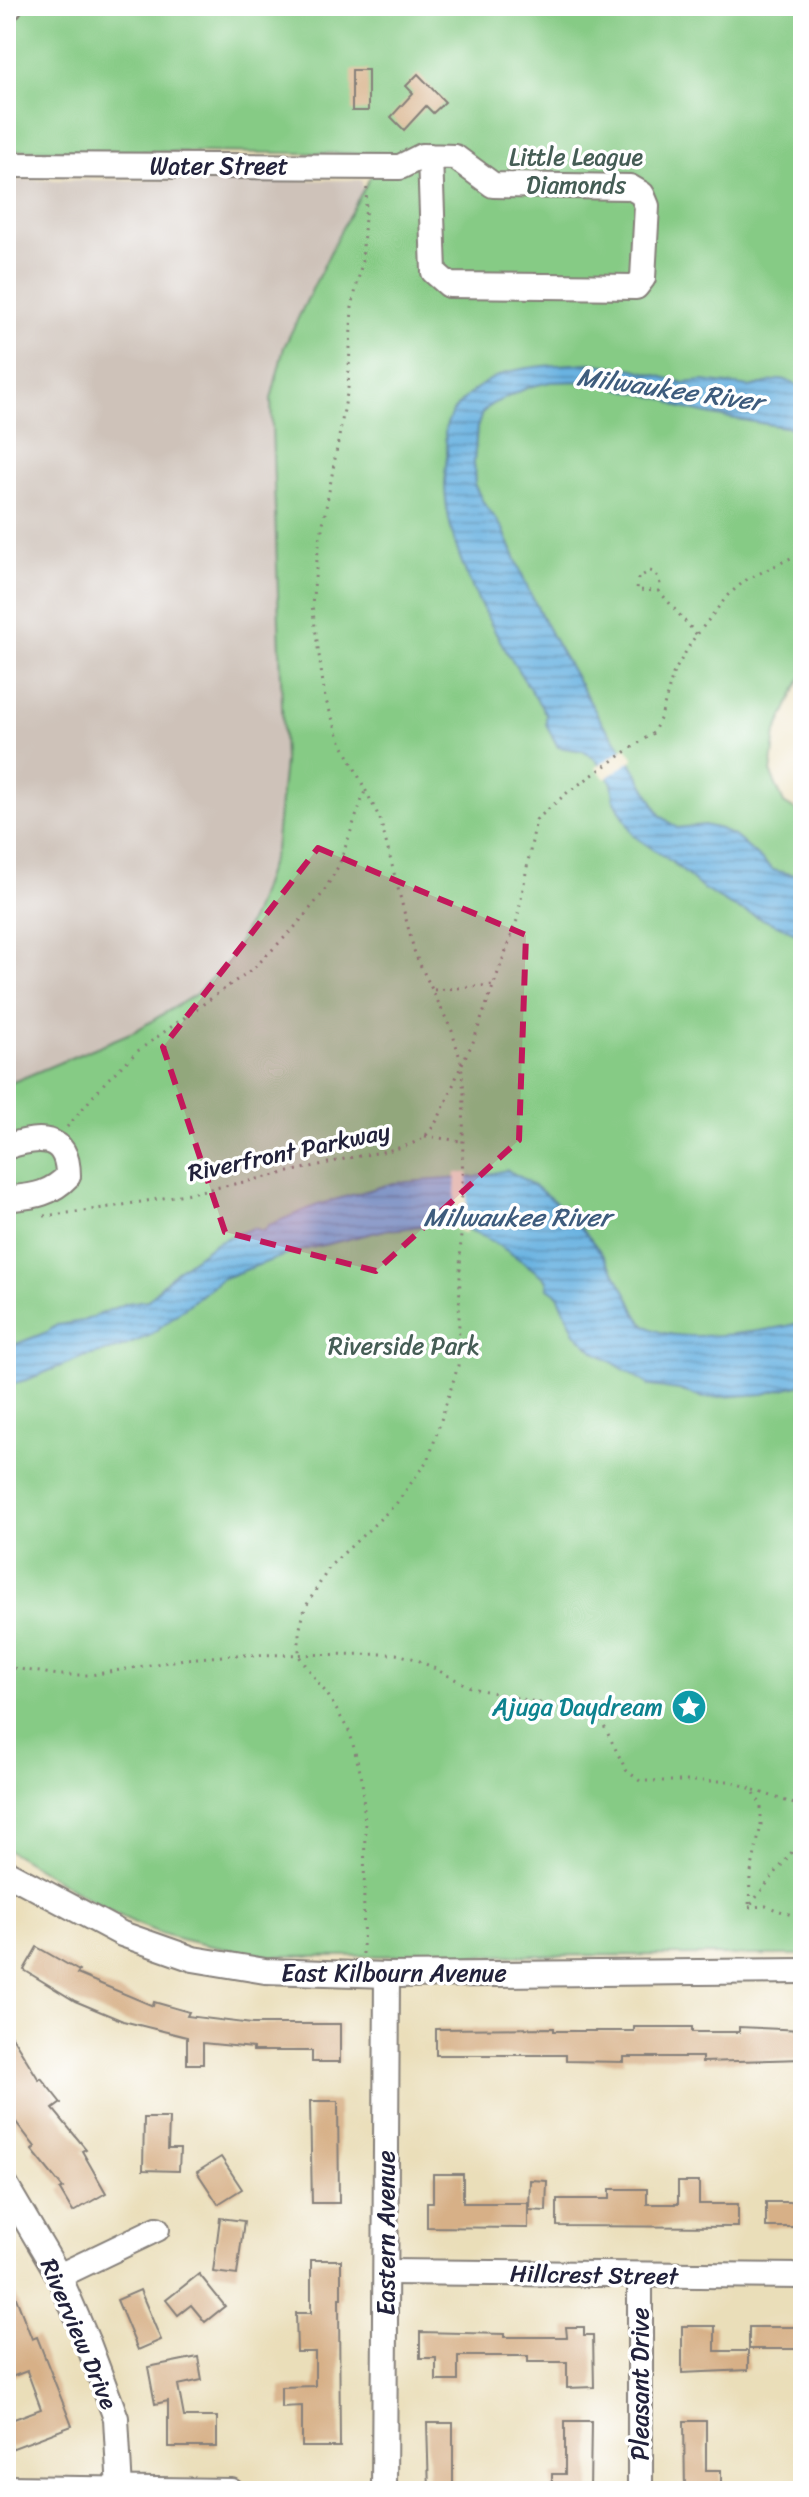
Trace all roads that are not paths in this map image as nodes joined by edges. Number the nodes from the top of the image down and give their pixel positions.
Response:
1 (10, 6) edge
2 (6, 11) edge
3 (430, 156) junction
4 (6, 165) edge
5 (6, 1147) edge
6 (6, 1199) edge
7 (6, 1872) edge
8 (803, 1971) edge
9 (375, 1974) junction
10 (6, 2186) edge
11 (157, 2229) dead end
12 (386, 2272) junction
13 (59, 2276) junction
14 (640, 2276) junction
15 (803, 2276) edge
16 (6, 2488) edge
17 (120, 2491) edge
18 (231, 2491) edge
19 (384, 2491) edge
20 (640, 2491) edge

1 - 2 street
3 - 3 street
3 - 4 street, Water Street
5 - 6 street
7 - 9 street, East Kilbourn Avenue
8 - 9 street, East Kilbourn Avenue
9 - 12 street, Eastern Avenue
10 - 13 street, Riverview Drive
11 - 13 street
12 - 14 street, Hillcrest Street
12 - 19 street, Eastern Avenue
13 - 17 street, Riverview Drive
14 - 15 street, Hillcrest Street
14 - 20 street, Pleasant Drive
16 - 17 street
17 - 18 street

